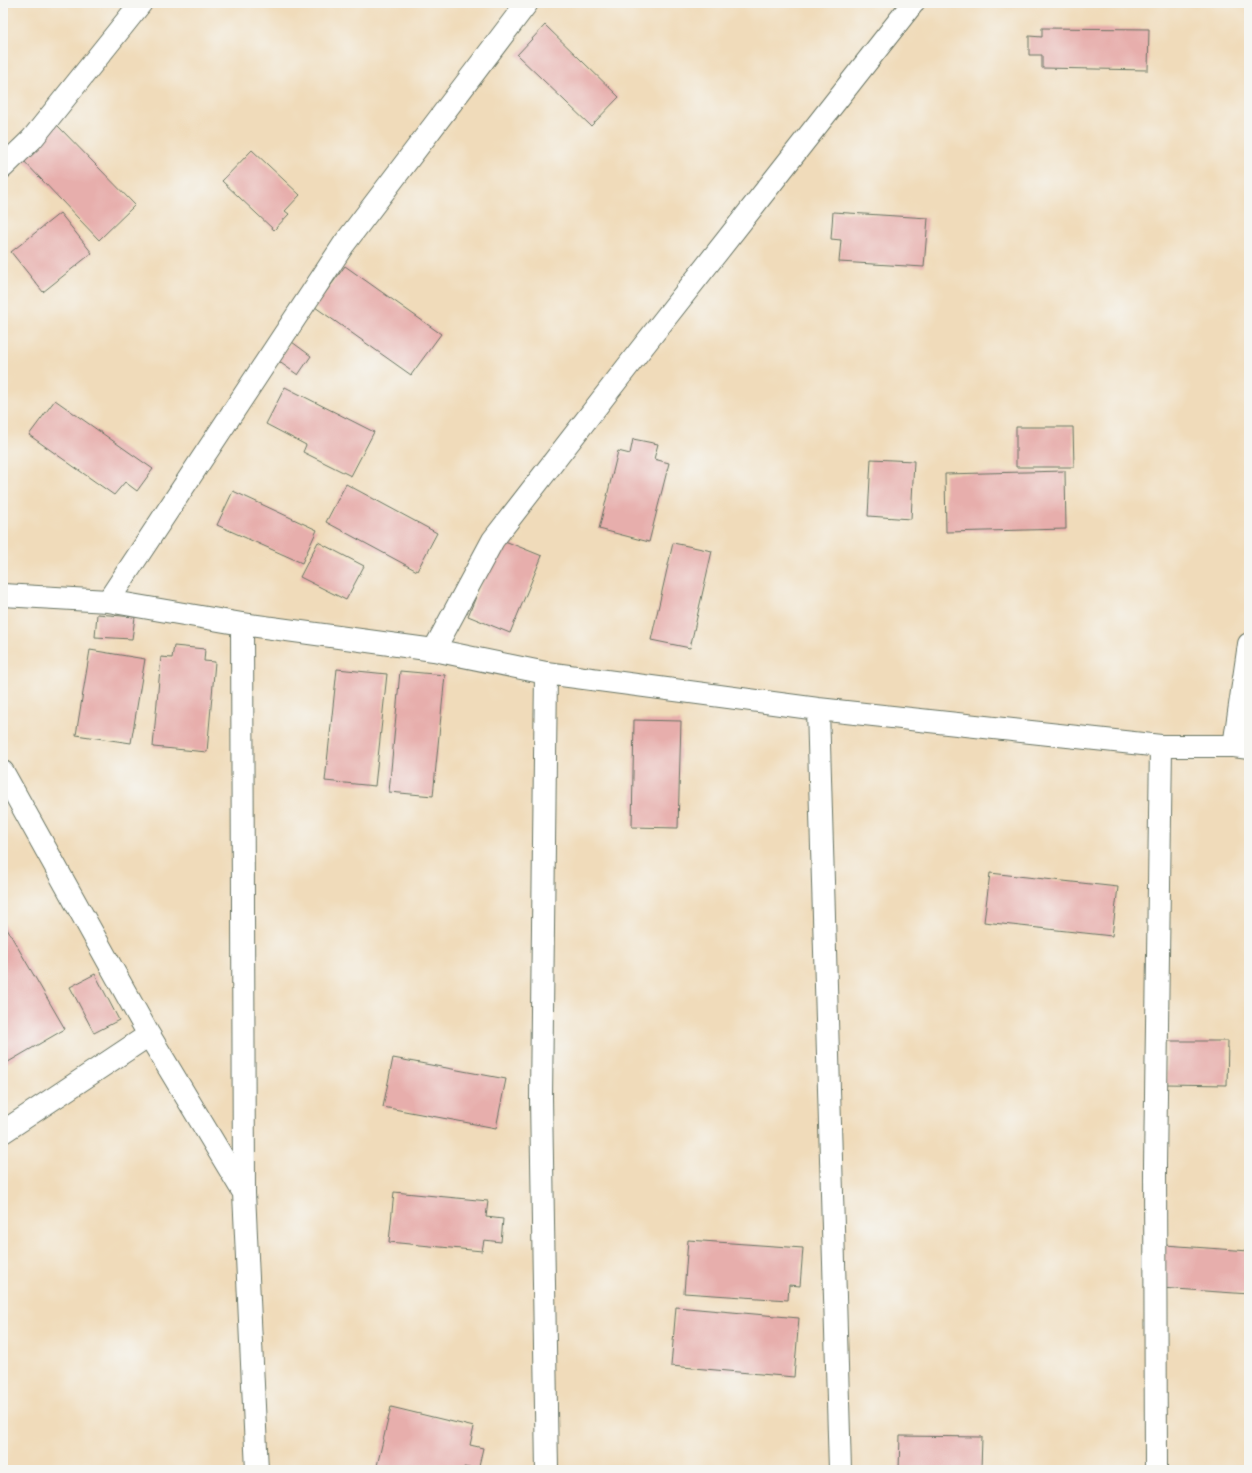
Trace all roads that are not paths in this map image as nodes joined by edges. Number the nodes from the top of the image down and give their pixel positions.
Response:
1 (141, 3) edge
2 (526, 3) edge
3 (913, 3) edge
4 (3, 167) edge
5 (3, 595) edge
6 (108, 601) junction
7 (242, 624) junction
8 (1249, 644) edge
9 (434, 650) junction
10 (546, 673) junction
11 (818, 709) junction
12 (1161, 746) junction
13 (1242, 747) edge
14 (3, 772) edge
15 (149, 1035) junction
16 (3, 1132) edge
17 (244, 1193) junction
18 (257, 1470) edge
19 (547, 1470) edge
20 (840, 1470) edge
21 (1156, 1470) edge

1 - 4 street
2 - 6 street
3 - 9 street
5 - 6 street
6 - 7 street
7 - 9 street
7 - 17 street
8 - 13 street
9 - 10 street
10 - 11 street
10 - 19 street
11 - 12 street
11 - 20 street
12 - 13 street
12 - 21 street
14 - 15 street
15 - 16 street
15 - 17 street
17 - 18 street

